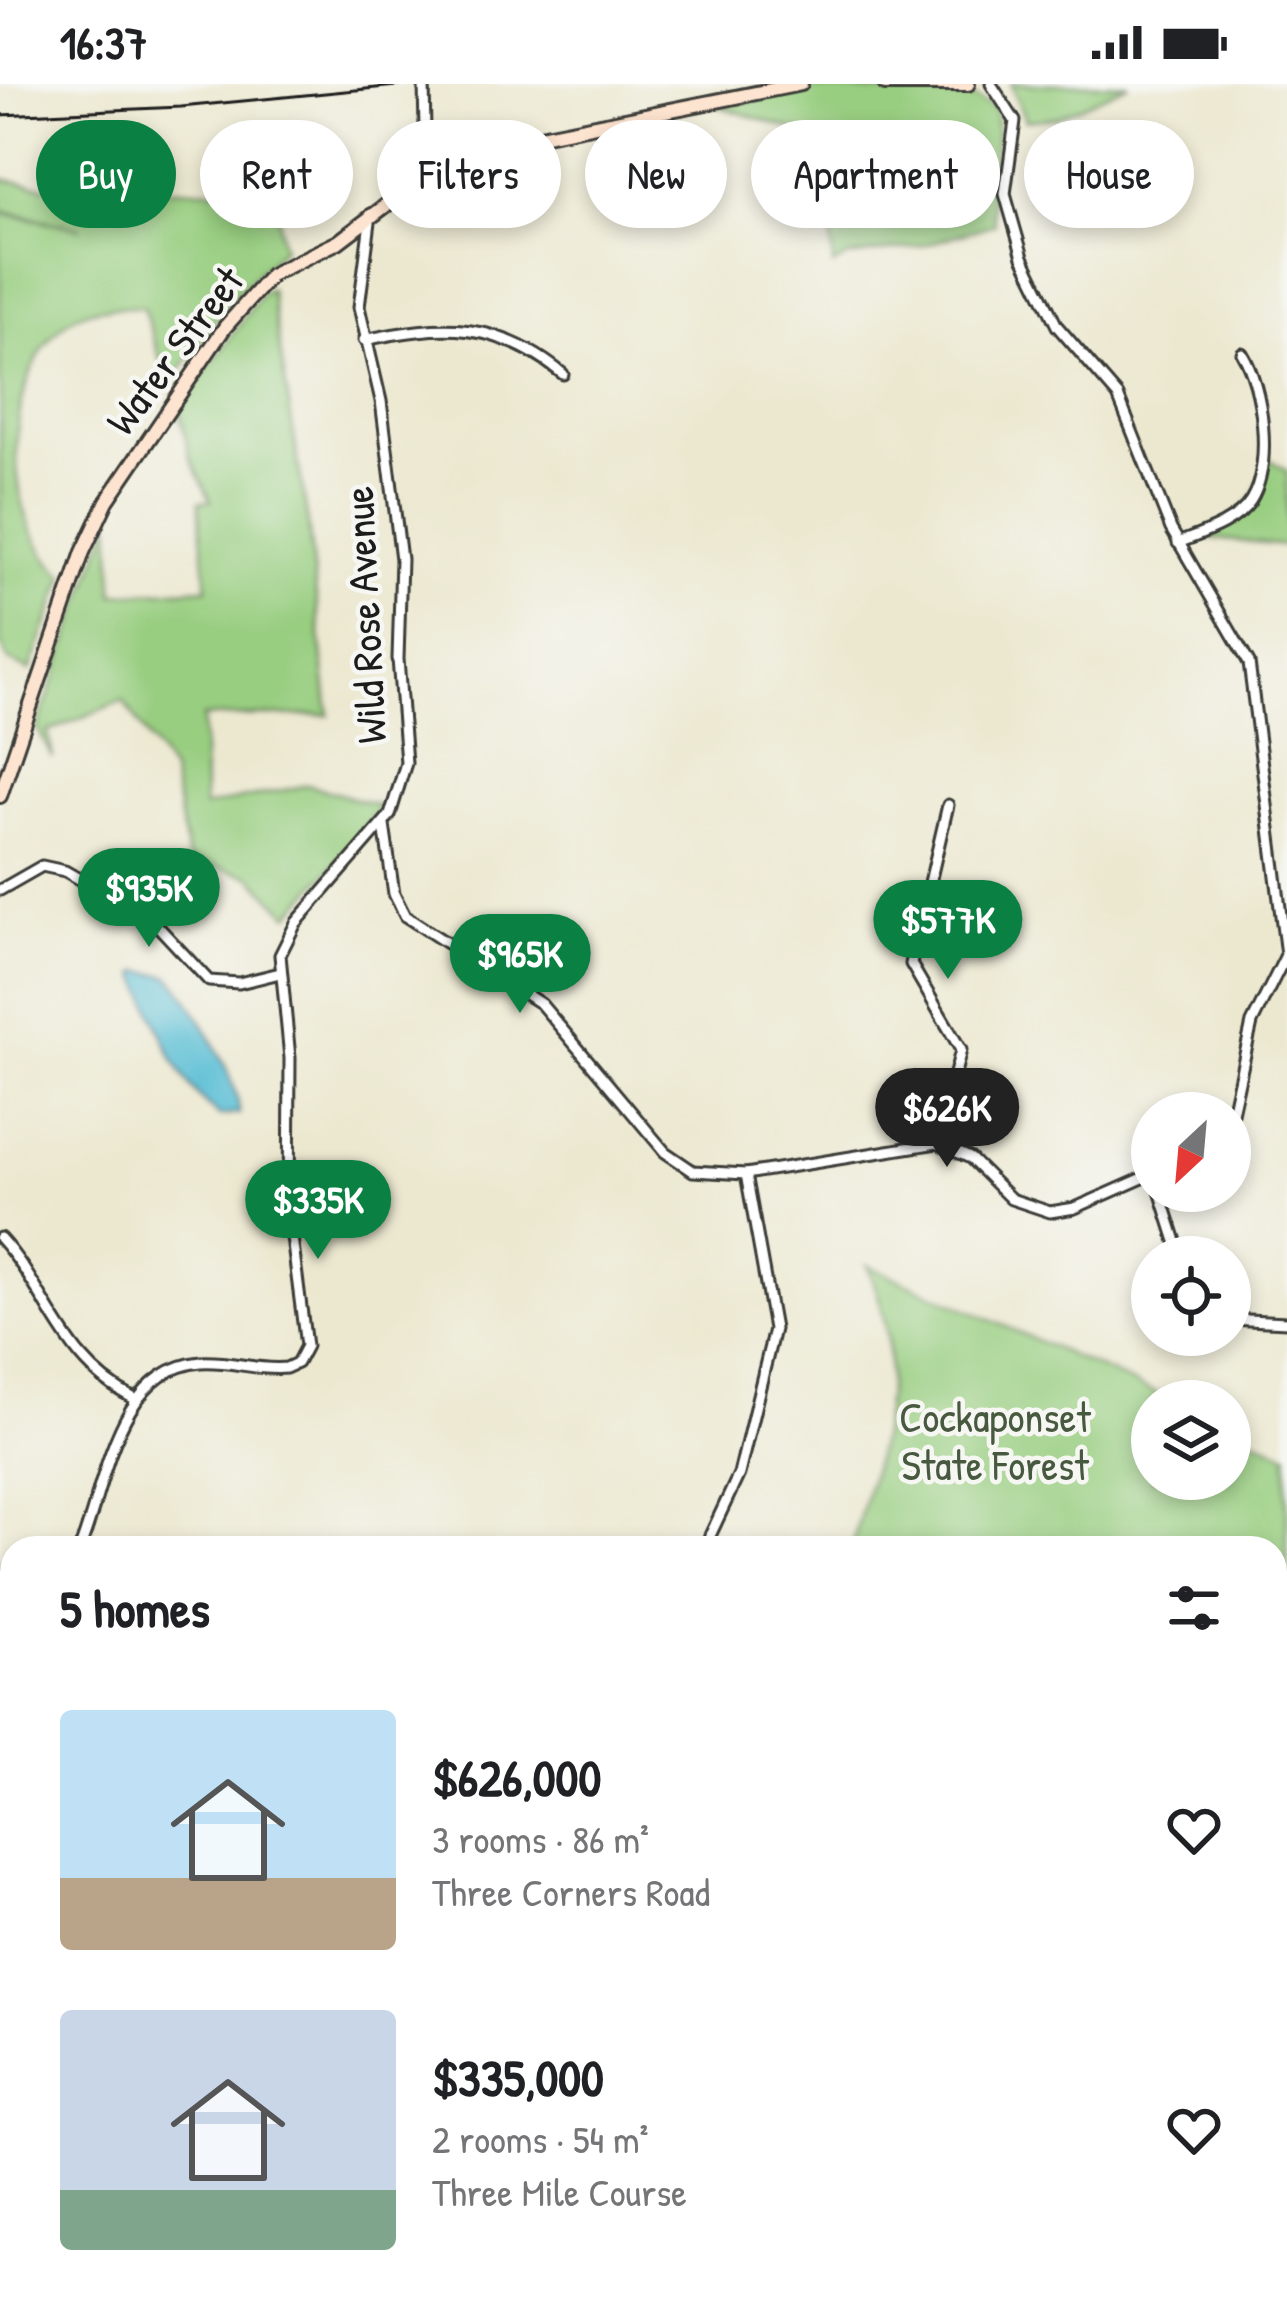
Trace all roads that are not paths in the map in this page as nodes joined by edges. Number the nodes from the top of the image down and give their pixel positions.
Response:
1 (424, 84) edge
2 (801, 84) edge
3 (885, 84) edge
4 (968, 84) edge
5 (991, 84) edge
6 (425, 120) edge
7 (561, 132) edge
8 (377, 210) edge
9 (371, 214) junction
10 (364, 340) junction
11 (1242, 353) dead end
12 (563, 374) dead end
13 (1178, 543) junction
14 (0, 796) edge
15 (948, 805) dead end
16 (384, 825) junction
17 (0, 890) edge
18 (280, 974) junction
19 (1237, 1092) edge
20 (938, 1143) junction
21 (746, 1174) junction
22 (1131, 1184) edge
23 (0, 1238) edge
24 (1251, 1320) edge
25 (1287, 1322) edge
26 (135, 1399) junction
27 (84, 1536) edge
28 (710, 1536) edge

1 - 6 street
2 - 7 main road, Water Street
3 - 4 main road
5 - 13 street
8 - 9 main road, Water Street
9 - 10 street, Wild Rose Avenue
9 - 14 main road, Water Street
10 - 12 street
10 - 16 street, Wild Rose Avenue
11 - 13 street
13 - 19 street
15 - 20 street
16 - 18 street, Wild Rose Avenue
16 - 21 street
17 - 18 street
18 - 26 street
20 - 21 street
20 - 22 street
21 - 28 street
23 - 26 street
24 - 25 street
26 - 27 street

